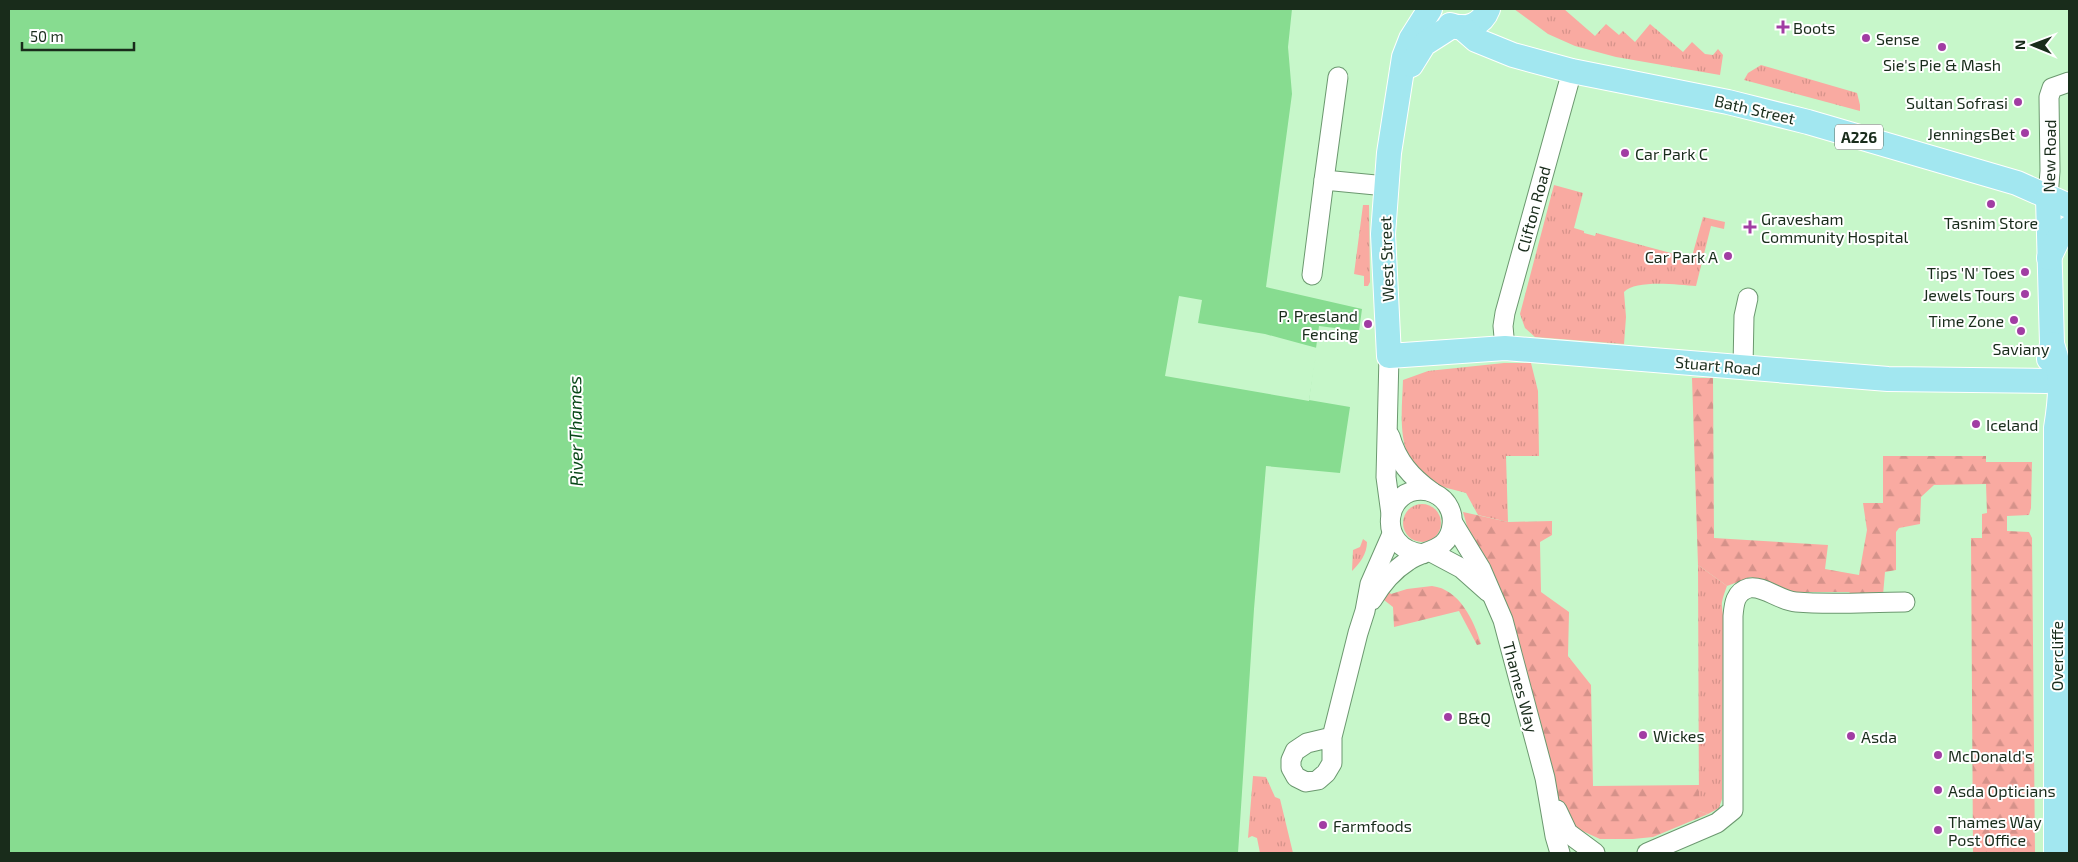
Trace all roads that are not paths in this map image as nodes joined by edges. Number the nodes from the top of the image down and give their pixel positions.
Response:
1 (1430, 9) edge
2 (1436, 9) edge
3 (1488, 9) edge
4 (1456, 27) junction
5 (1572, 71) junction
6 (1338, 77) dead end
7 (2061, 85) edge
8 (1398, 92) junction
9 (1324, 180) junction
10 (1386, 186) junction
11 (2059, 202) edge
12 (2069, 228) edge
13 (2049, 258) junction
14 (1312, 275) dead end
15 (1748, 298) dead end
16 (2052, 344) junction
17 (1506, 348) junction
18 (1389, 356) junction
19 (1743, 367) junction
20 (2046, 381) junction
21 (2055, 416) junction
22 (1387, 428) junction
23 (1432, 492) junction
24 (1391, 514) junction
25 (1453, 523) junction
26 (1392, 534) junction
27 (1427, 553) junction
28 (2062, 558) edge
29 (1493, 597) junction
30 (1905, 602) dead end
31 (1365, 611) junction
32 (1332, 737) dead end
33 (1545, 778) junction
34 (1560, 853) edge
35 (1595, 853) edge
36 (1647, 853) edge
37 (2056, 853) edge

1 - 8 main road, West Street
2 - 4 main road, Bath Street
3 - 4 main road, West Street
4 - 5 main road, Bath Street / A226
4 - 8 main road, West Street
5 - 11 main road, Bath Street / A226
5 - 17 street, Clifton Road
6 - 9 street
7 - 11 street, New Road
8 - 10 main road, West Street
9 - 10 street
9 - 14 street
10 - 18 main road, West Street
11 - 13 main road, New Road
12 - 13 main road
13 - 16 main road, New Road
15 - 19 street
16 - 20 main road, New Road
16 - 21 main road, New Road
17 - 18 main road, Stuart Road
17 - 19 main road, Stuart Road
18 - 22 street, West Street
19 - 20 main road, Stuart Road
20 - 21 main road
21 - 28 main road, Overcliffe
22 - 23 street, West Street
22 - 24 street, West Street
23 - 24 street
23 - 25 street
24 - 26 street
25 - 27 street
25 - 29 street, Thames Way
26 - 27 street
26 - 31 street
27 - 29 street, Thames Way
27 - 31 street
28 - 37 main road, Overcliffe
29 - 33 street, Thames Way
30 - 36 street
31 - 32 street
33 - 34 street, Thames Way
33 - 35 street, Thames Way

